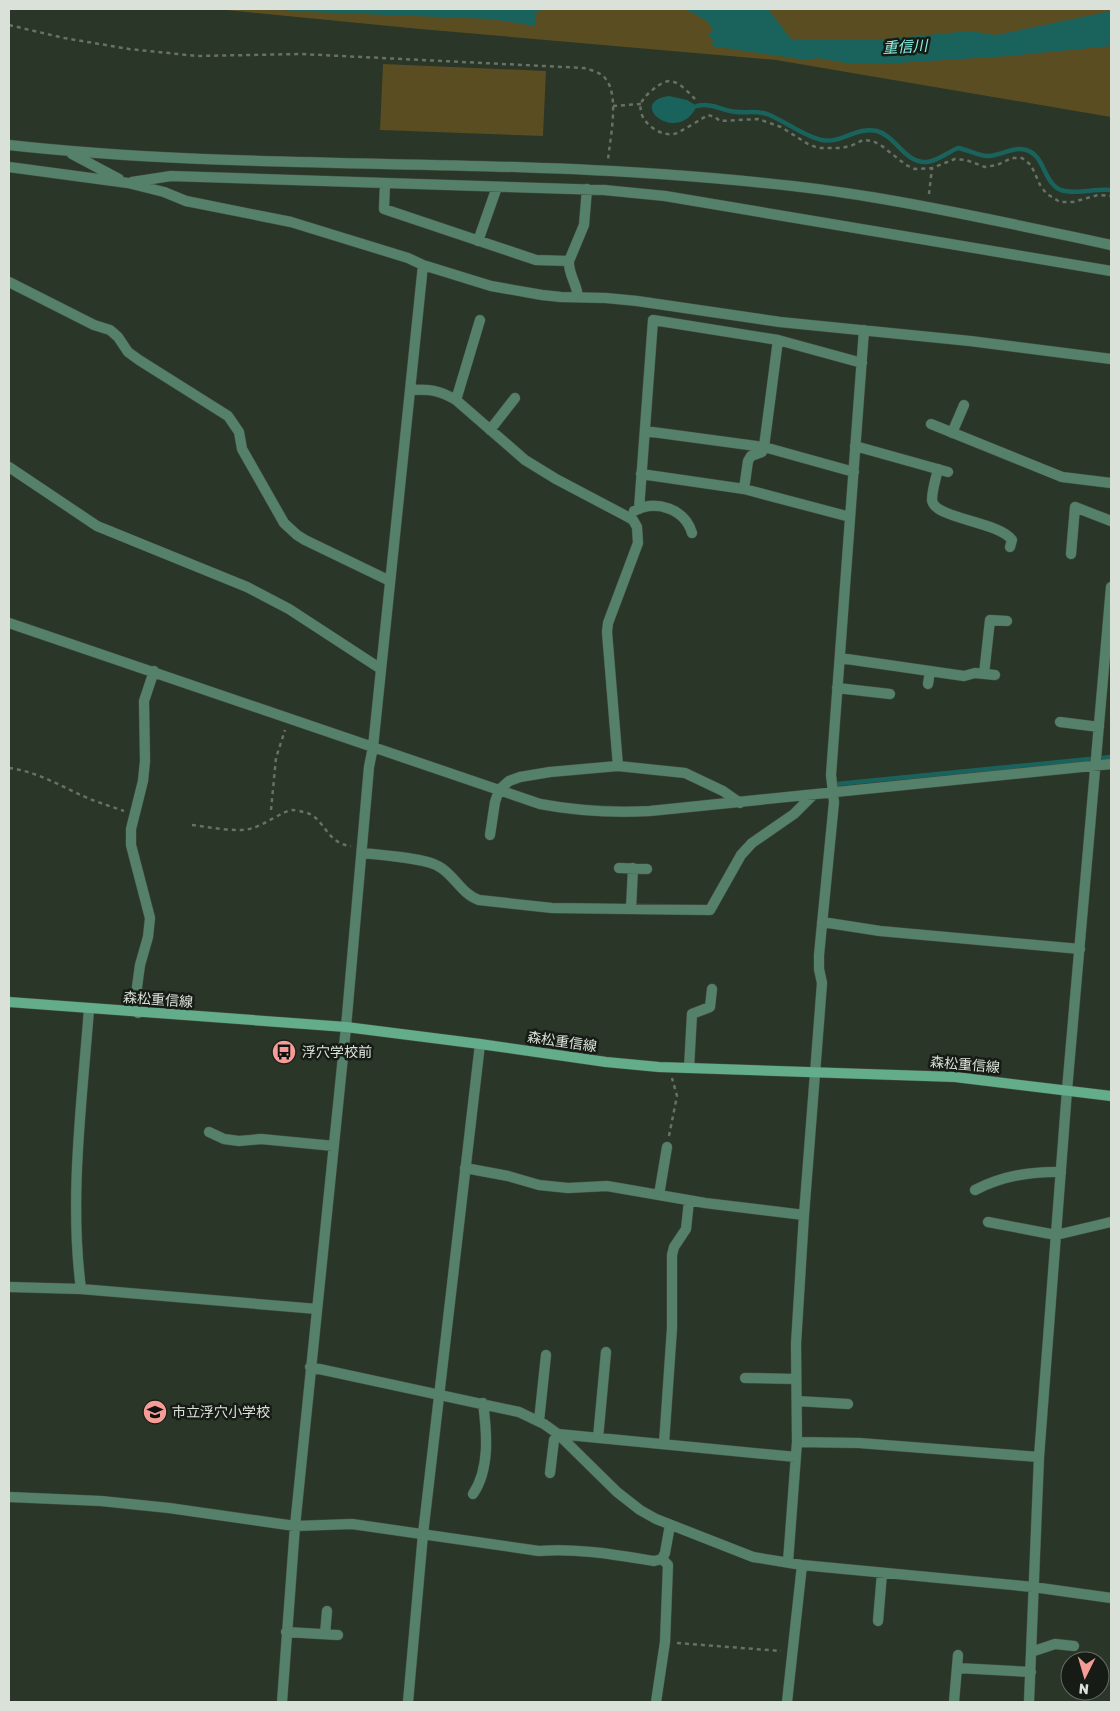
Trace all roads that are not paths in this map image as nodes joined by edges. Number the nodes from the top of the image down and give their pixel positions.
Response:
1 (9, 145) edge
2 (67, 151) junction
3 (9, 167) edge
4 (128, 183) junction
5 (385, 183) junction
6 (496, 187) junction
7 (586, 189) junction
8 (478, 241) junction
9 (1111, 245) edge
10 (569, 261) junction
11 (423, 265) junction
12 (1111, 271) edge
13 (9, 282) edge
14 (578, 297) junction
15 (480, 320) dead end
16 (864, 330) junction
17 (778, 340) junction
18 (1111, 359) edge
19 (862, 364) junction
20 (410, 390) junction
21 (515, 398) dead end
22 (456, 400) junction
23 (964, 405) dead end
24 (931, 424) dead end
25 (490, 430) junction
26 (645, 431) junction
27 (952, 433) junction
28 (855, 446) junction
29 (764, 447) junction
30 (9, 467) edge
31 (854, 472) junction
32 (641, 474) junction
33 (1111, 482) edge
34 (744, 489) junction
35 (639, 509) junction
36 (628, 516) junction
37 (850, 517) junction
38 (1111, 521) edge
39 (692, 533) dead end
40 (1010, 548) dead end
41 (1071, 554) dead end
42 (390, 581) junction
43 (1111, 587) edge
44 (1007, 621) dead end
45 (9, 623) edge
46 (840, 658) junction
47 (381, 669) junction
48 (154, 671) junction
49 (930, 671) junction
50 (1108, 672) edge
51 (928, 684) dead end
52 (837, 688) junction
53 (890, 694) dead end
54 (1060, 722) dead end
55 (1099, 727) junction
56 (373, 747) junction
57 (1111, 764) edge
58 (618, 766) junction
59 (1096, 766) junction
60 (500, 790) junction
61 (833, 792) junction
62 (812, 795) junction
63 (740, 803) junction
64 (490, 835) dead end
65 (362, 850) junction
66 (619, 868) dead end
67 (633, 868) junction
68 (647, 869) dead end
69 (631, 909) junction
70 (822, 922) junction
71 (1080, 948) junction
72 (712, 989) dead end
73 (9, 1002) edge
74 (89, 1009) junction
75 (138, 1013) junction
76 (346, 1027) junction
77 (480, 1044) junction
78 (689, 1068) junction
79 (816, 1072) junction
80 (1067, 1090) junction
81 (1111, 1096) edge
82 (209, 1132) dead end
83 (334, 1146) junction
84 (666, 1147) road end
85 (465, 1168) junction
86 (1061, 1172) junction
87 (975, 1190) dead end
88 (659, 1195) junction
89 (689, 1200) junction
90 (804, 1215) junction
91 (988, 1222) dead end
92 (1111, 1222) edge
93 (1056, 1235) junction
94 (9, 1287) edge
95 (81, 1289) junction
96 (317, 1309) junction
97 (606, 1352) dead end
98 (546, 1355) dead end
99 (310, 1367) junction
100 (745, 1378) dead end
101 (796, 1379) junction
102 (439, 1394) junction
103 (797, 1401) junction
104 (483, 1404) junction
105 (848, 1404) dead end
106 (539, 1421) junction
107 (558, 1434) junction
108 (598, 1438) junction
109 (797, 1442) junction
110 (664, 1444) junction
111 (796, 1457) junction
112 (1039, 1457) junction
113 (550, 1473) dead end
114 (473, 1494) dead end
115 (9, 1497) edge
116 (670, 1525) junction
117 (295, 1526) junction
118 (423, 1534) junction
119 (662, 1559) junction
120 (788, 1562) junction
121 (802, 1564) junction
122 (882, 1572) junction
123 (1033, 1588) junction
124 (1111, 1598) edge
125 (327, 1611) dead end
126 (878, 1621) dead end
127 (286, 1632) junction
128 (325, 1634) junction
129 (338, 1635) dead end
130 (1074, 1646) dead end
131 (1031, 1652) junction
132 (958, 1655) dead end
133 (957, 1668) junction
134 (1031, 1672) junction
135 (282, 1702) edge
136 (408, 1702) edge
137 (656, 1702) edge
138 (787, 1702) edge
139 (954, 1702) edge
140 (1028, 1702) edge

1 - 2 street
2 - 4 street
2 - 9 street
3 - 4 street
4 - 5 street
4 - 11 street
5 - 6 street
5 - 8 street
6 - 7 street
6 - 8 street
7 - 10 street
7 - 12 street
8 - 10 street
10 - 14 street
11 - 14 street
11 - 20 street
13 - 42 street
14 - 16 street
15 - 22 street
16 - 18 street
16 - 19 street
17 - 19 street
17 - 26 street
17 - 29 street
19 - 28 street
20 - 22 street
20 - 42 street
21 - 25 street
22 - 25 street
23 - 27 street
24 - 27 street
25 - 36 street
26 - 29 street
26 - 32 street
27 - 33 street
28 - 31 street
28 - 40 street
29 - 31 street
29 - 34 street
30 - 47 street
31 - 37 street
32 - 34 street
32 - 35 street
34 - 37 street
35 - 36 street
35 - 39 street
36 - 58 street
37 - 46 street
38 - 41 street
42 - 47 street
43 - 50 street
44 - 49 street
45 - 48 street
46 - 49 street
46 - 52 street
47 - 56 street
48 - 56 street
48 - 75 street
49 - 51 street
50 - 55 street
52 - 53 street
52 - 61 street
54 - 55 street
55 - 59 street
56 - 60 street
56 - 65 street
57 - 59 street
58 - 60 street
58 - 63 street
59 - 61 street
59 - 71 street
60 - 63 street
60 - 64 street
61 - 62 street
61 - 70 street
62 - 63 street
62 - 69 street
65 - 69 street
65 - 76 street
66 - 67 street
67 - 68 street
67 - 69 street
70 - 71 street
70 - 79 street
71 - 80 street
72 - 78 street
73 - 74 main road, 森松重信線
74 - 75 main road, 森松重信線
74 - 95 street
75 - 76 main road, 森松重信線
76 - 77 main road, 森松重信線
76 - 83 street
77 - 78 main road, 森松重信線
77 - 85 street
78 - 79 main road, 森松重信線
79 - 80 main road, 森松重信線
79 - 90 street
80 - 81 main road, 森松重信線
80 - 86 street
82 - 83 street
83 - 96 street
84 - 88 street
85 - 88 street
85 - 102 street
86 - 87 street
86 - 93 street
88 - 89 street
89 - 90 street
89 - 110 street
90 - 101 street
91 - 93 street
92 - 93 street
93 - 112 street
94 - 95 street
95 - 96 street
96 - 99 street
97 - 108 street
98 - 106 street
99 - 102 street
99 - 117 street
100 - 101 street
101 - 103 street
102 - 104 street
102 - 118 street
103 - 105 street
103 - 109 street
104 - 106 street
104 - 114 street
106 - 107 street
107 - 108 street
107 - 113 street
107 - 116 street
108 - 110 street
109 - 111 street
109 - 112 street
110 - 111 street
111 - 120 street
112 - 123 street
115 - 117 street
116 - 119 street
116 - 120 street
117 - 118 street
117 - 127 street
118 - 119 street
118 - 136 street
119 - 137 street
120 - 121 street
121 - 122 street
121 - 138 street
122 - 123 street
122 - 126 street
123 - 124 street
123 - 131 street
125 - 128 street
127 - 128 street
127 - 135 street
128 - 129 street
130 - 131 street
131 - 134 street
132 - 133 street
133 - 134 street
133 - 139 street
134 - 140 street

